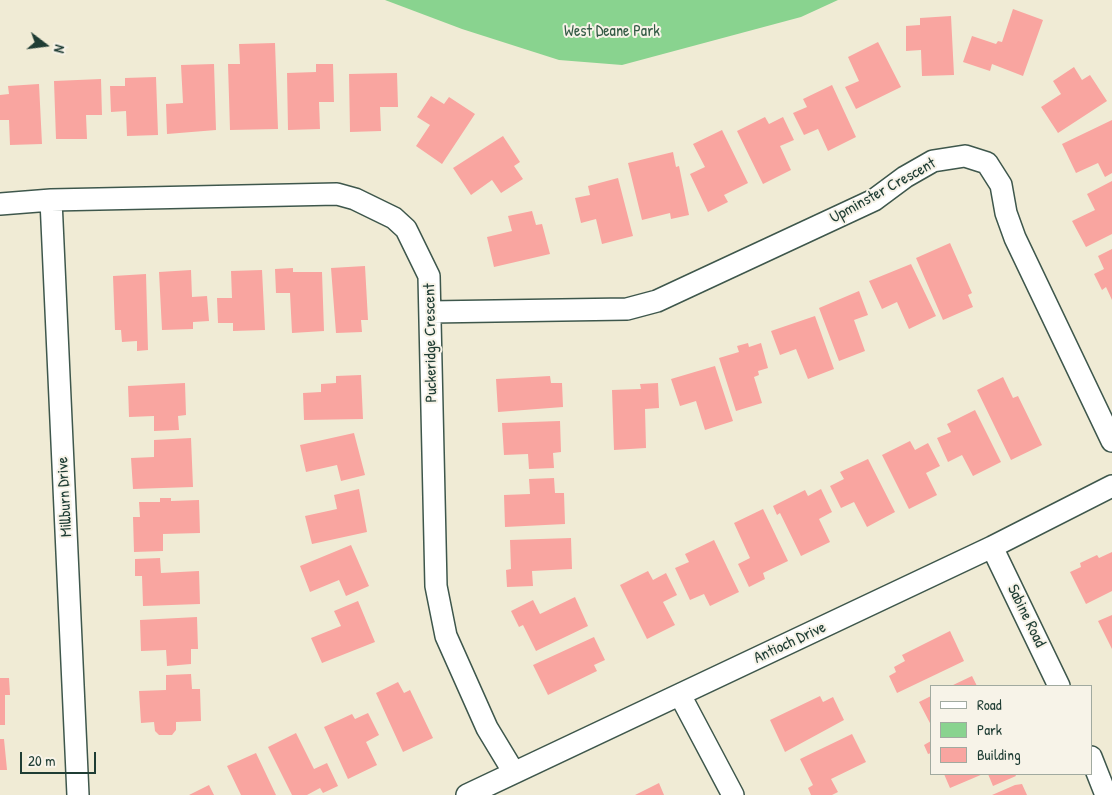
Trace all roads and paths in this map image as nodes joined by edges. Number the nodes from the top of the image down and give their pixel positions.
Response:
1 (51, 200) junction
2 (0, 204) edge
3 (430, 312) junction
4 (1112, 441) edge
5 (1112, 486) edge
6 (992, 547) junction
7 (1059, 685) edge
8 (680, 695) junction
9 (1092, 760) edge
10 (514, 771) junction
11 (78, 795) edge
12 (466, 795) edge
13 (732, 795) edge
14 (1106, 795) edge

1 - 2 street, Puckeridge Crescent
1 - 3 street, Puckeridge Crescent
1 - 11 street, Millburn Drive
3 - 4 street, Upminster Crescent
3 - 10 street, Puckeridge Crescent
5 - 6 street, Antioch Drive
6 - 7 street, Sabine Road
6 - 8 street, Antioch Drive
8 - 10 street, Antioch Drive
8 - 13 street
9 - 14 street
10 - 12 street, Antioch Drive

